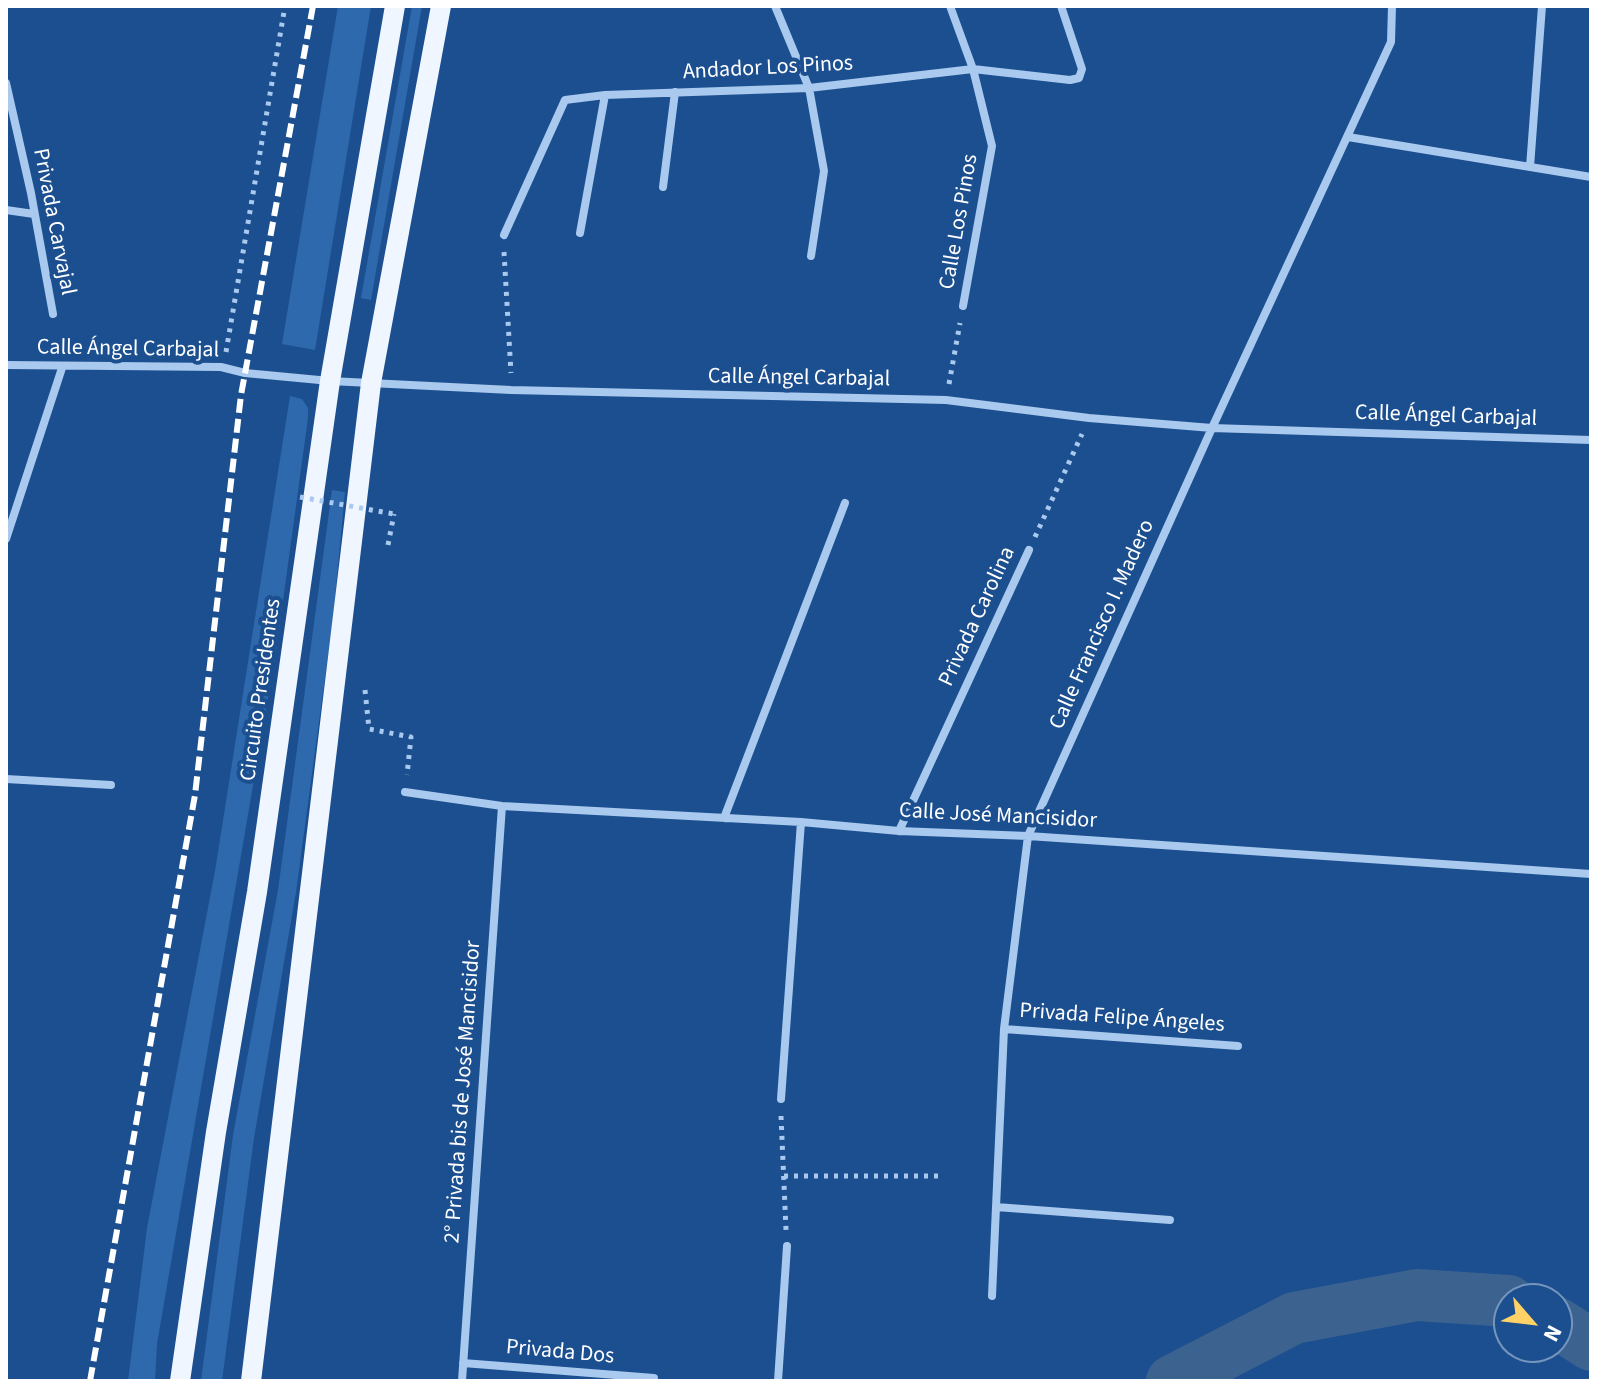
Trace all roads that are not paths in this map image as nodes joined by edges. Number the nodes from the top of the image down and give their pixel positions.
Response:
1 (395, 6) edge
2 (441, 6) edge
3 (775, 6) edge
4 (950, 6) edge
5 (1061, 6) edge
6 (1392, 6) edge
7 (1542, 6) edge
8 (973, 69) junction
9 (6, 83) edge
10 (809, 88) junction
11 (675, 92) junction
12 (605, 95) junction
13 (1348, 137) junction
14 (1530, 167) junction
15 (1591, 177) edge
16 (663, 187) dead end
17 (6, 210) edge
18 (34, 214) junction
19 (580, 233) dead end
20 (504, 235) road end
21 (811, 256) dead end
22 (963, 306) road end
23 (53, 314) dead end
24 (6, 365) edge
25 (62, 368) junction
26 (330, 381) junction
27 (371, 383) junction
28 (1212, 428) junction
29 (1591, 440) edge
30 (845, 503) dead end
31 (6, 539) edge
32 (1029, 550) road end
33 (6, 779) edge
34 (111, 785) dead end
35 (405, 792) road end
36 (502, 806) junction
37 (724, 818) junction
38 (801, 822) junction
39 (899, 831) junction
40 (1028, 836) junction
41 (1591, 874) edge
42 (1004, 1029) junction
43 (1238, 1046) dead end
44 (781, 1099) road end
45 (996, 1207) junction
46 (1170, 1220) dead end
47 (787, 1246) road end
48 (992, 1296) dead end
49 (463, 1363) junction
50 (654, 1378) dead end
51 (180, 1381) edge
52 (251, 1381) edge
53 (462, 1381) edge
54 (778, 1381) edge

1 - 26 main road, Circuito Presidentes
2 - 27 main road
3 - 10 street
4 - 8 street, Calle Los Pinos
5 - 8 street, Andador Los Pinos
6 - 13 street, Calle Francisco I. Madero
7 - 14 street
8 - 10 street, Andador Los Pinos
8 - 22 street, Calle Los Pinos
9 - 18 street, Privada Carvajal
10 - 11 street, Andador Los Pinos
10 - 21 street
11 - 12 street, Andador Los Pinos
11 - 16 street
12 - 19 street
12 - 20 street, Andador Los Pinos
13 - 14 street
13 - 28 street, Calle Francisco I. Madero
14 - 15 street
17 - 18 street
18 - 23 street, Privada Carvajal
24 - 25 street, Calle Ángel Carbajal
25 - 26 street, Calle Ángel Carbajal
25 - 31 street
26 - 27 street, Calle Ángel Carbajal
26 - 51 main road, Circuito Presidentes
27 - 28 street, Calle Ángel Carbajal
27 - 52 main road
28 - 29 street, Calle Ángel Carbajal
28 - 40 street, Calle Francisco I. Madero
30 - 37 street
32 - 39 street, Privada Carolina
33 - 34 street
35 - 36 street, Calle José Mancisidor
36 - 37 street, Calle José Mancisidor
36 - 49 street, 2° Privada bis de José Mancisidor
37 - 38 street, Calle José Mancisidor
38 - 39 street, Calle José Mancisidor
38 - 44 street
39 - 40 street, Calle José Mancisidor
40 - 41 street, Calle José Mancisidor
40 - 42 street, Calle Francisco I. Madero
42 - 43 street, Privada Felipe Ángeles
42 - 45 street, Calle Francisco I. Madero
45 - 46 street
45 - 48 street, Calle Francisco I. Madero
47 - 54 street
49 - 50 street, Privada Dos
49 - 53 street, 2° Privada bis de José Mancisidor

